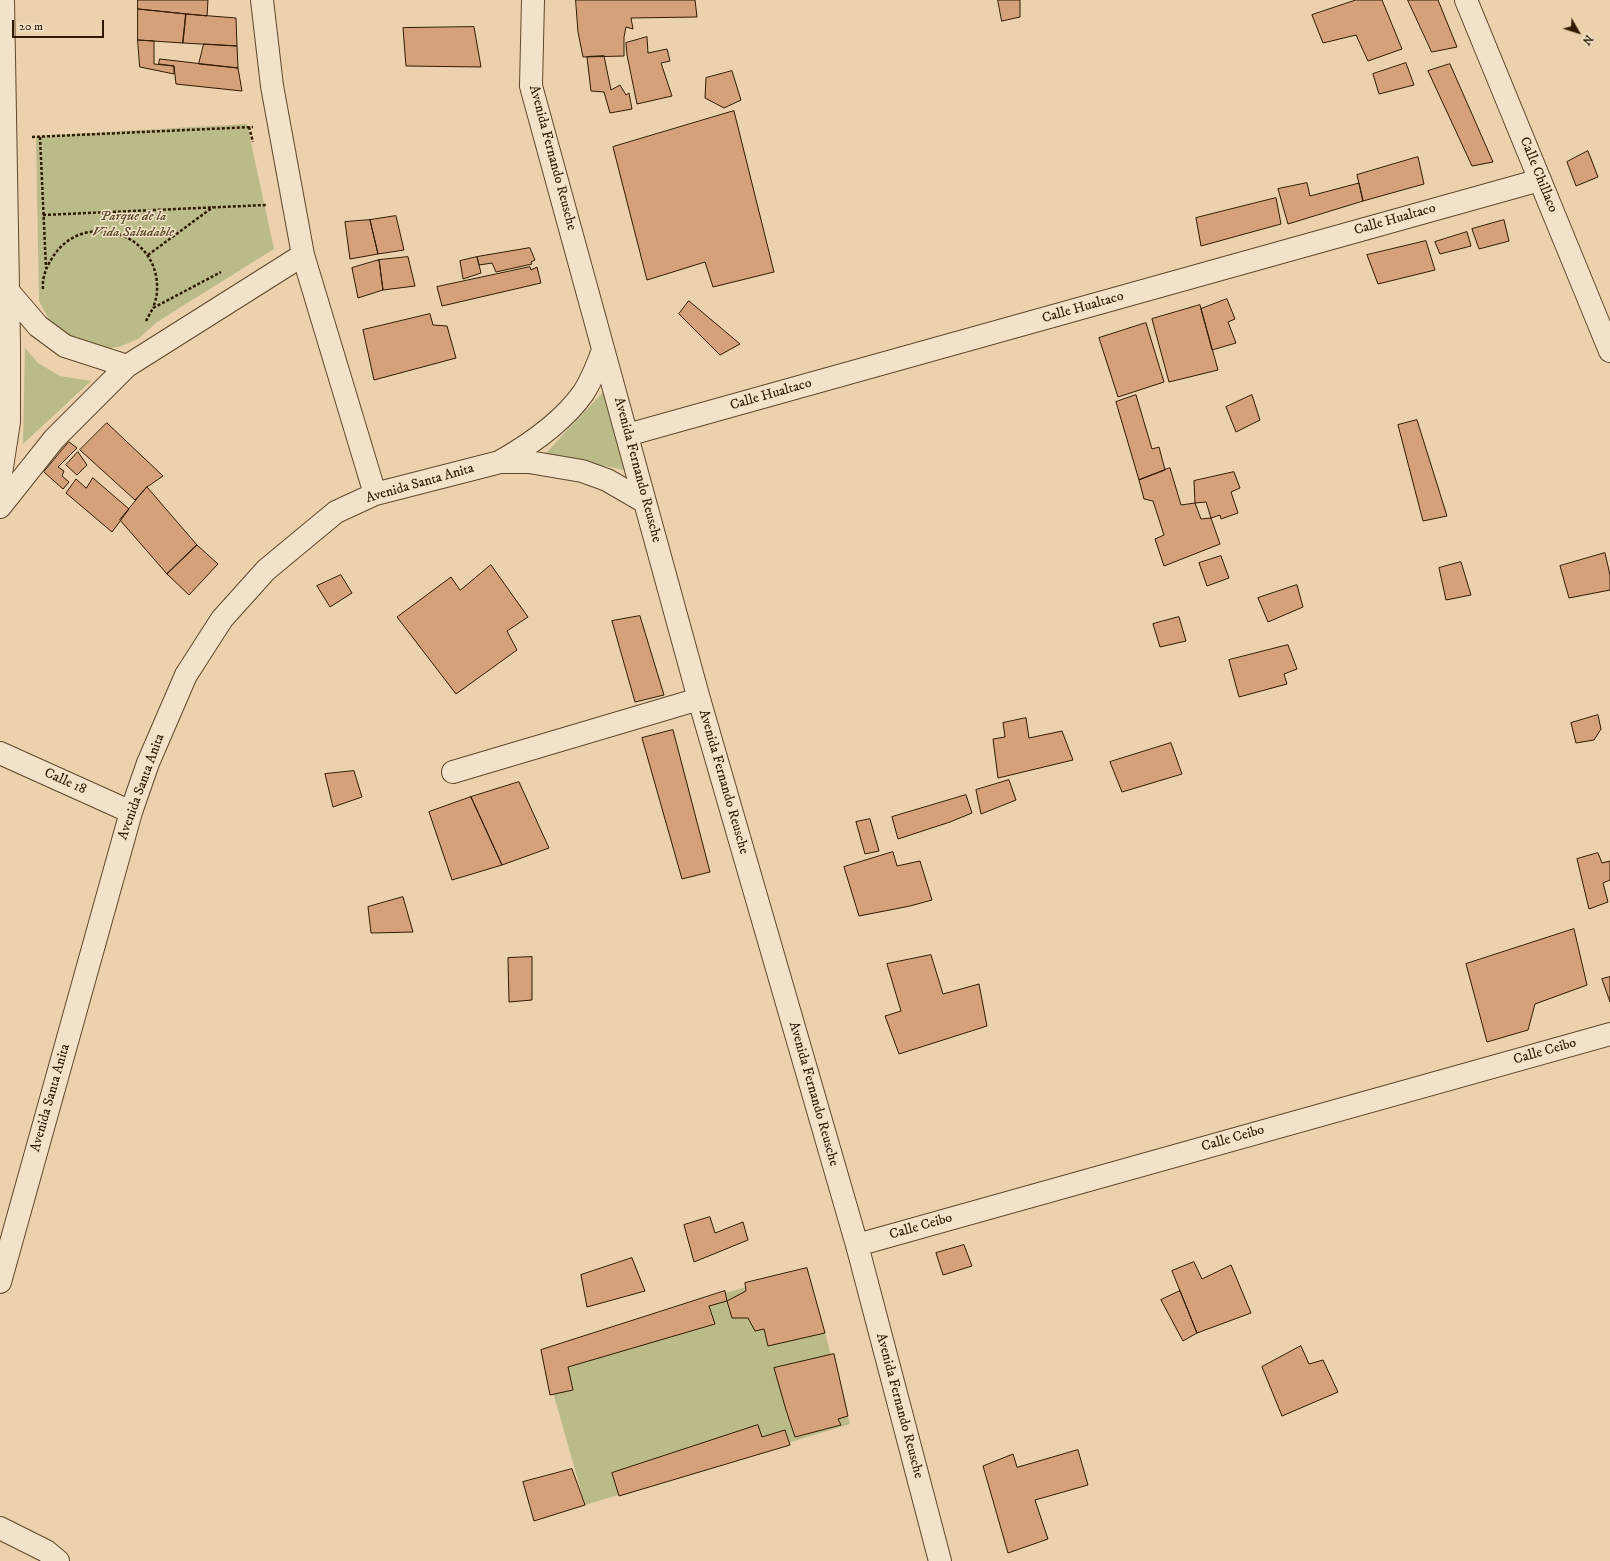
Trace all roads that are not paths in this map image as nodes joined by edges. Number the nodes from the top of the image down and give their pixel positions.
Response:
1 (3, 0) edge
2 (262, 0) edge
3 (532, 0) edge
4 (1466, 0) edge
5 (1540, 180) junction
6 (303, 255) junction
7 (8, 291) junction
8 (603, 350) junction
9 (1610, 351) edge
10 (127, 366) junction
11 (627, 435) junction
12 (500, 462) junction
13 (0, 480) edge
14 (375, 494) junction
15 (645, 502) junction
16 (0, 507) edge
17 (700, 699) junction
18 (0, 753) edge
19 (454, 772) dead end
20 (131, 812) junction
21 (1610, 1034) edge
22 (857, 1245) junction
23 (0, 1282) edge
24 (0, 1528) edge
25 (58, 1561) edge
26 (940, 1561) edge

1 - 7 street
2 - 6 street
3 - 8 street, Avenida Fernando Reusche
4 - 5 street, Calle Chillaco
5 - 9 street, Calle Chillaco
5 - 11 street, Calle Hualtaco
6 - 10 street
6 - 14 street
7 - 10 street
7 - 13 street
8 - 11 street, Avenida Fernando Reusche
8 - 12 street, Avenida Santa Anita
10 - 16 street
11 - 15 street, Avenida Fernando Reusche
12 - 14 street, Avenida Santa Anita
12 - 15 street, Avenida Santa Anita
14 - 20 street, Avenida Santa Anita
15 - 17 street, Avenida Fernando Reusche
17 - 19 street
17 - 22 street, Avenida Fernando Reusche
18 - 20 street, Calle 18
20 - 23 street, Avenida Santa Anita
21 - 22 street, Calle Ceibo
22 - 26 street, Avenida Fernando Reusche
24 - 25 street

